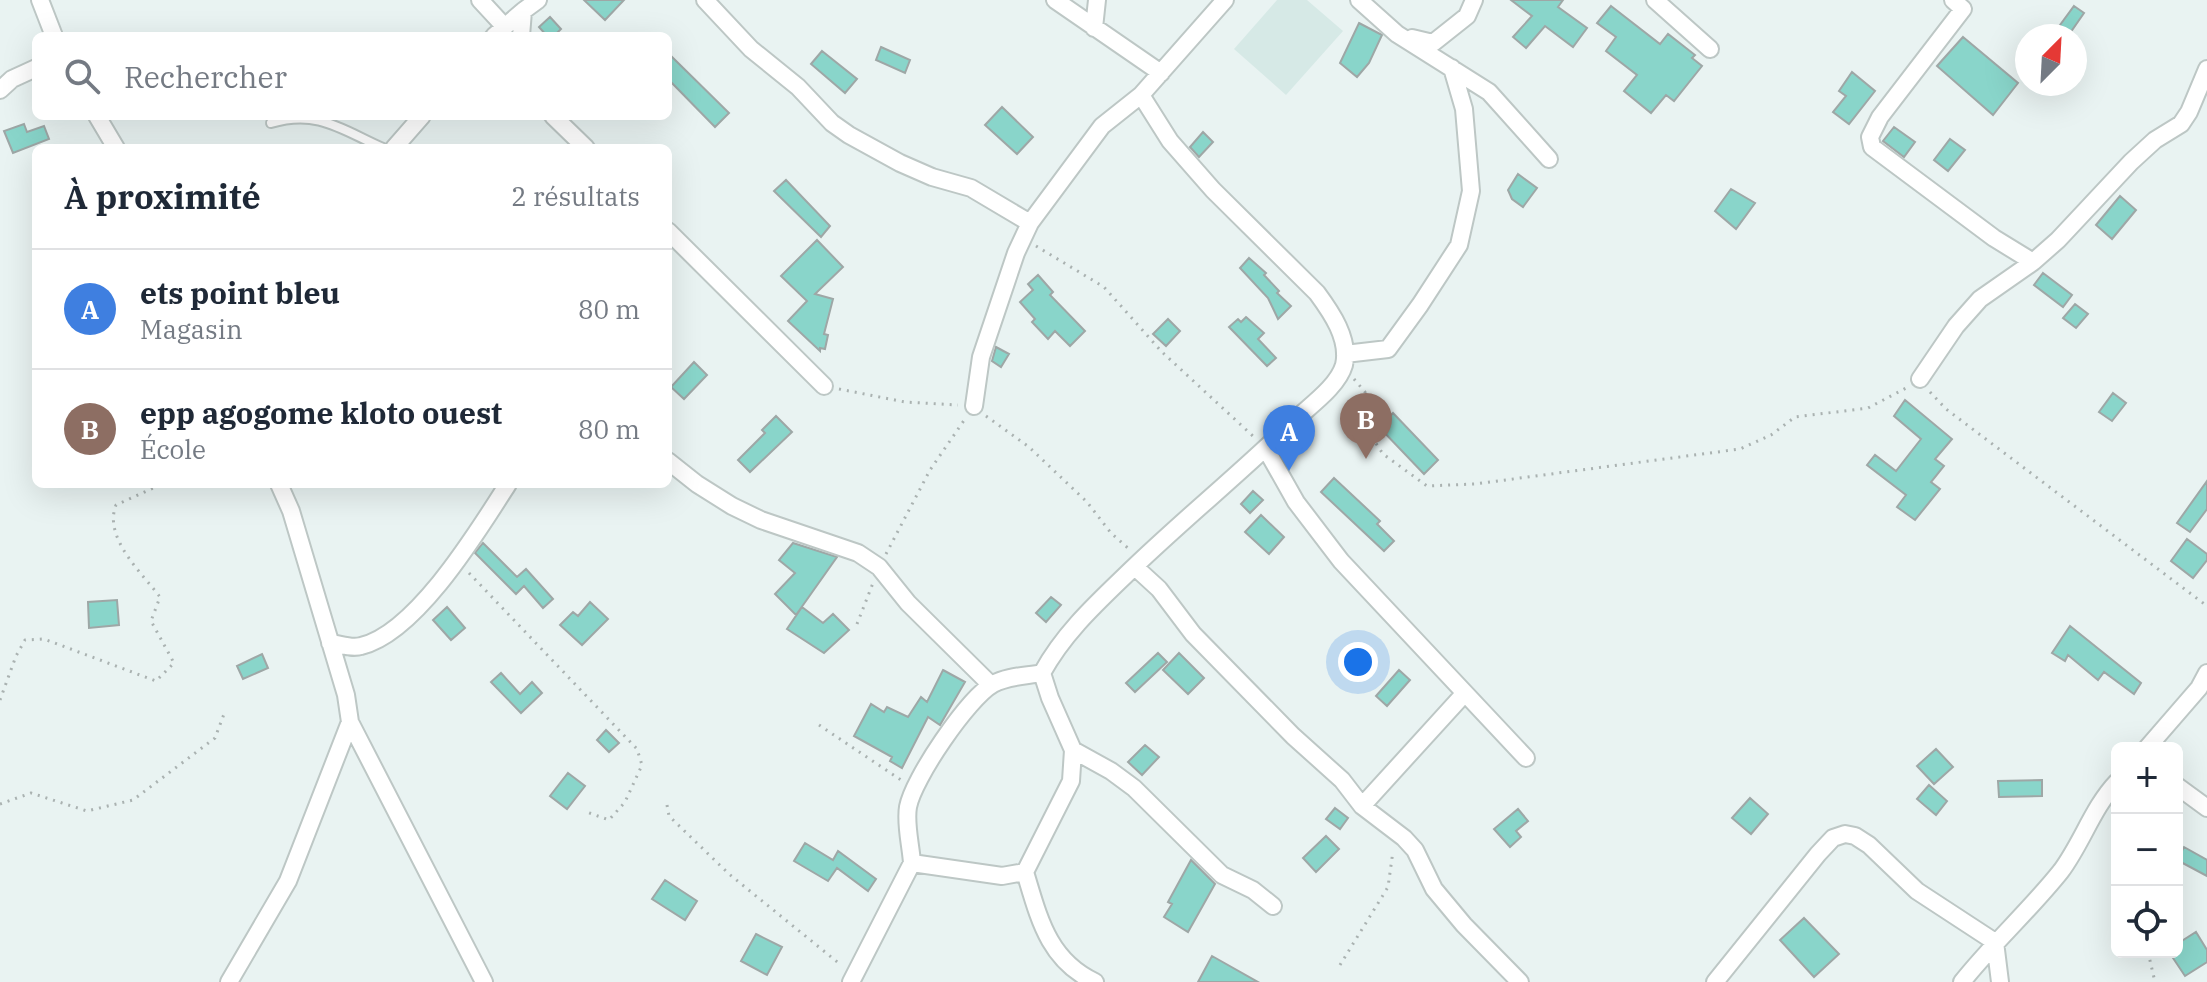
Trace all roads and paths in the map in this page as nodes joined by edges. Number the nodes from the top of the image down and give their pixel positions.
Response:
1 (40, 0) edge
2 (480, 0) edge
3 (538, 0) edge
4 (705, 0) edge
5 (1055, 0) edge
6 (1097, 0) edge
7 (1225, 0) edge
8 (1359, 0) edge
9 (1474, 0) edge
10 (1655, 0) edge
11 (1963, 3) edge
12 (523, 11) junction
13 (1094, 28) junction
14 (499, 31) edge
15 (52, 32) edge
16 (521, 32) edge
17 (1397, 34) junction
18 (1710, 49) dead end
19 (1452, 68) junction
20 (2207, 69) edge
21 (32, 70) edge
22 (1161, 73) junction
23 (0, 90) edge
24 (1141, 95) junction
25 (99, 120) edge
26 (282, 120) edge
27 (323, 120) edge
28 (418, 120) edge
29 (557, 120) edge
30 (271, 123) dead end
31 (114, 144) edge
32 (374, 144) edge
33 (398, 144) edge
34 (582, 144) edge
35 (1549, 159) dead end
36 (1030, 223) junction
37 (672, 235) edge
38 (2033, 262) junction
39 (1344, 361) junction
40 (1920, 379) junction
41 (824, 386) joint
42 (974, 406) junction
43 (1266, 449) junction
44 (672, 464) edge
45 (153, 488) edge
46 (281, 488) edge
47 (505, 488) edge
48 (1140, 561) junction
49 (458, 562) junction
50 (879, 567) junction
51 (2207, 606) edge
52 (857, 624) dead end
53 (330, 643) junction
54 (1042, 673) junction
55 (2207, 673) edge
56 (991, 685) junction
57 (1464, 694) junction
58 (0, 700) edge
59 (224, 714) dead end
60 (350, 722) junction
61 (819, 725) dead end
62 (2152, 742) edge
63 (1073, 750) junction
64 (1526, 758) dead end
65 (914, 789) junction
66 (2183, 790) edge
67 (2111, 791) edge
68 (0, 804) edge
69 (667, 805) dead end
70 (1362, 806) junction
71 (2207, 808) edge
72 (584, 811) dead end
73 (1396, 832) junction
74 (912, 863) junction
75 (1025, 872) junction
76 (1273, 906) dead end
77 (1995, 942) junction
78 (2149, 958) edge
79 (1340, 965) dead end
80 (1068, 976) edge
81 (852, 979) edge
82 (229, 982) edge
83 (484, 982) edge
84 (1095, 982) edge
85 (1520, 982) edge
86 (1715, 982) edge
87 (1962, 982) edge
88 (2000, 982) edge
89 (2155, 982) edge

1 - 15 street
2 - 14 street
3 - 12 street
4 - 36 street
5 - 13 street
6 - 13 street
7 - 22 street
8 - 17 street
9 - 17 street
10 - 18 street
11 - 38 street
12 - 14 street
12 - 16 street
13 - 22 street
17 - 19 street
19 - 35 street
19 - 39 street
20 - 38 street
21 - 23 street
22 - 24 street
24 - 36 street
24 - 39 street
25 - 31 street
26 - 30 lane
27 - 32 lane
28 - 33 street
29 - 34 street
36 - 42 street
36 - 43 path
37 - 41 street
38 - 40 street
39 - 40 path
39 - 43 street
40 - 51 path
41 - 42 path
42 - 48 path
42 - 50 path
43 - 48 street
43 - 57 street
44 - 50 street
45 - 58 path
46 - 53 street
47 - 49 street
48 - 54 street
48 - 70 street
49 - 53 street
49 - 72 path
50 - 52 path
50 - 56 street
53 - 60 street
54 - 56 street
54 - 63 street
55 - 62 street
56 - 65 street
57 - 64 street
57 - 70 street
59 - 68 path
60 - 82 street
60 - 83 street
61 - 65 path
63 - 75 street
63 - 76 street
65 - 74 street
66 - 71 street
67 - 77 street
69 - 81 path
70 - 73 street
73 - 79 path
73 - 85 street
74 - 75 street
74 - 81 street
75 - 80 street
77 - 86 street
77 - 87 street
77 - 88 street
78 - 89 path
80 - 84 street

